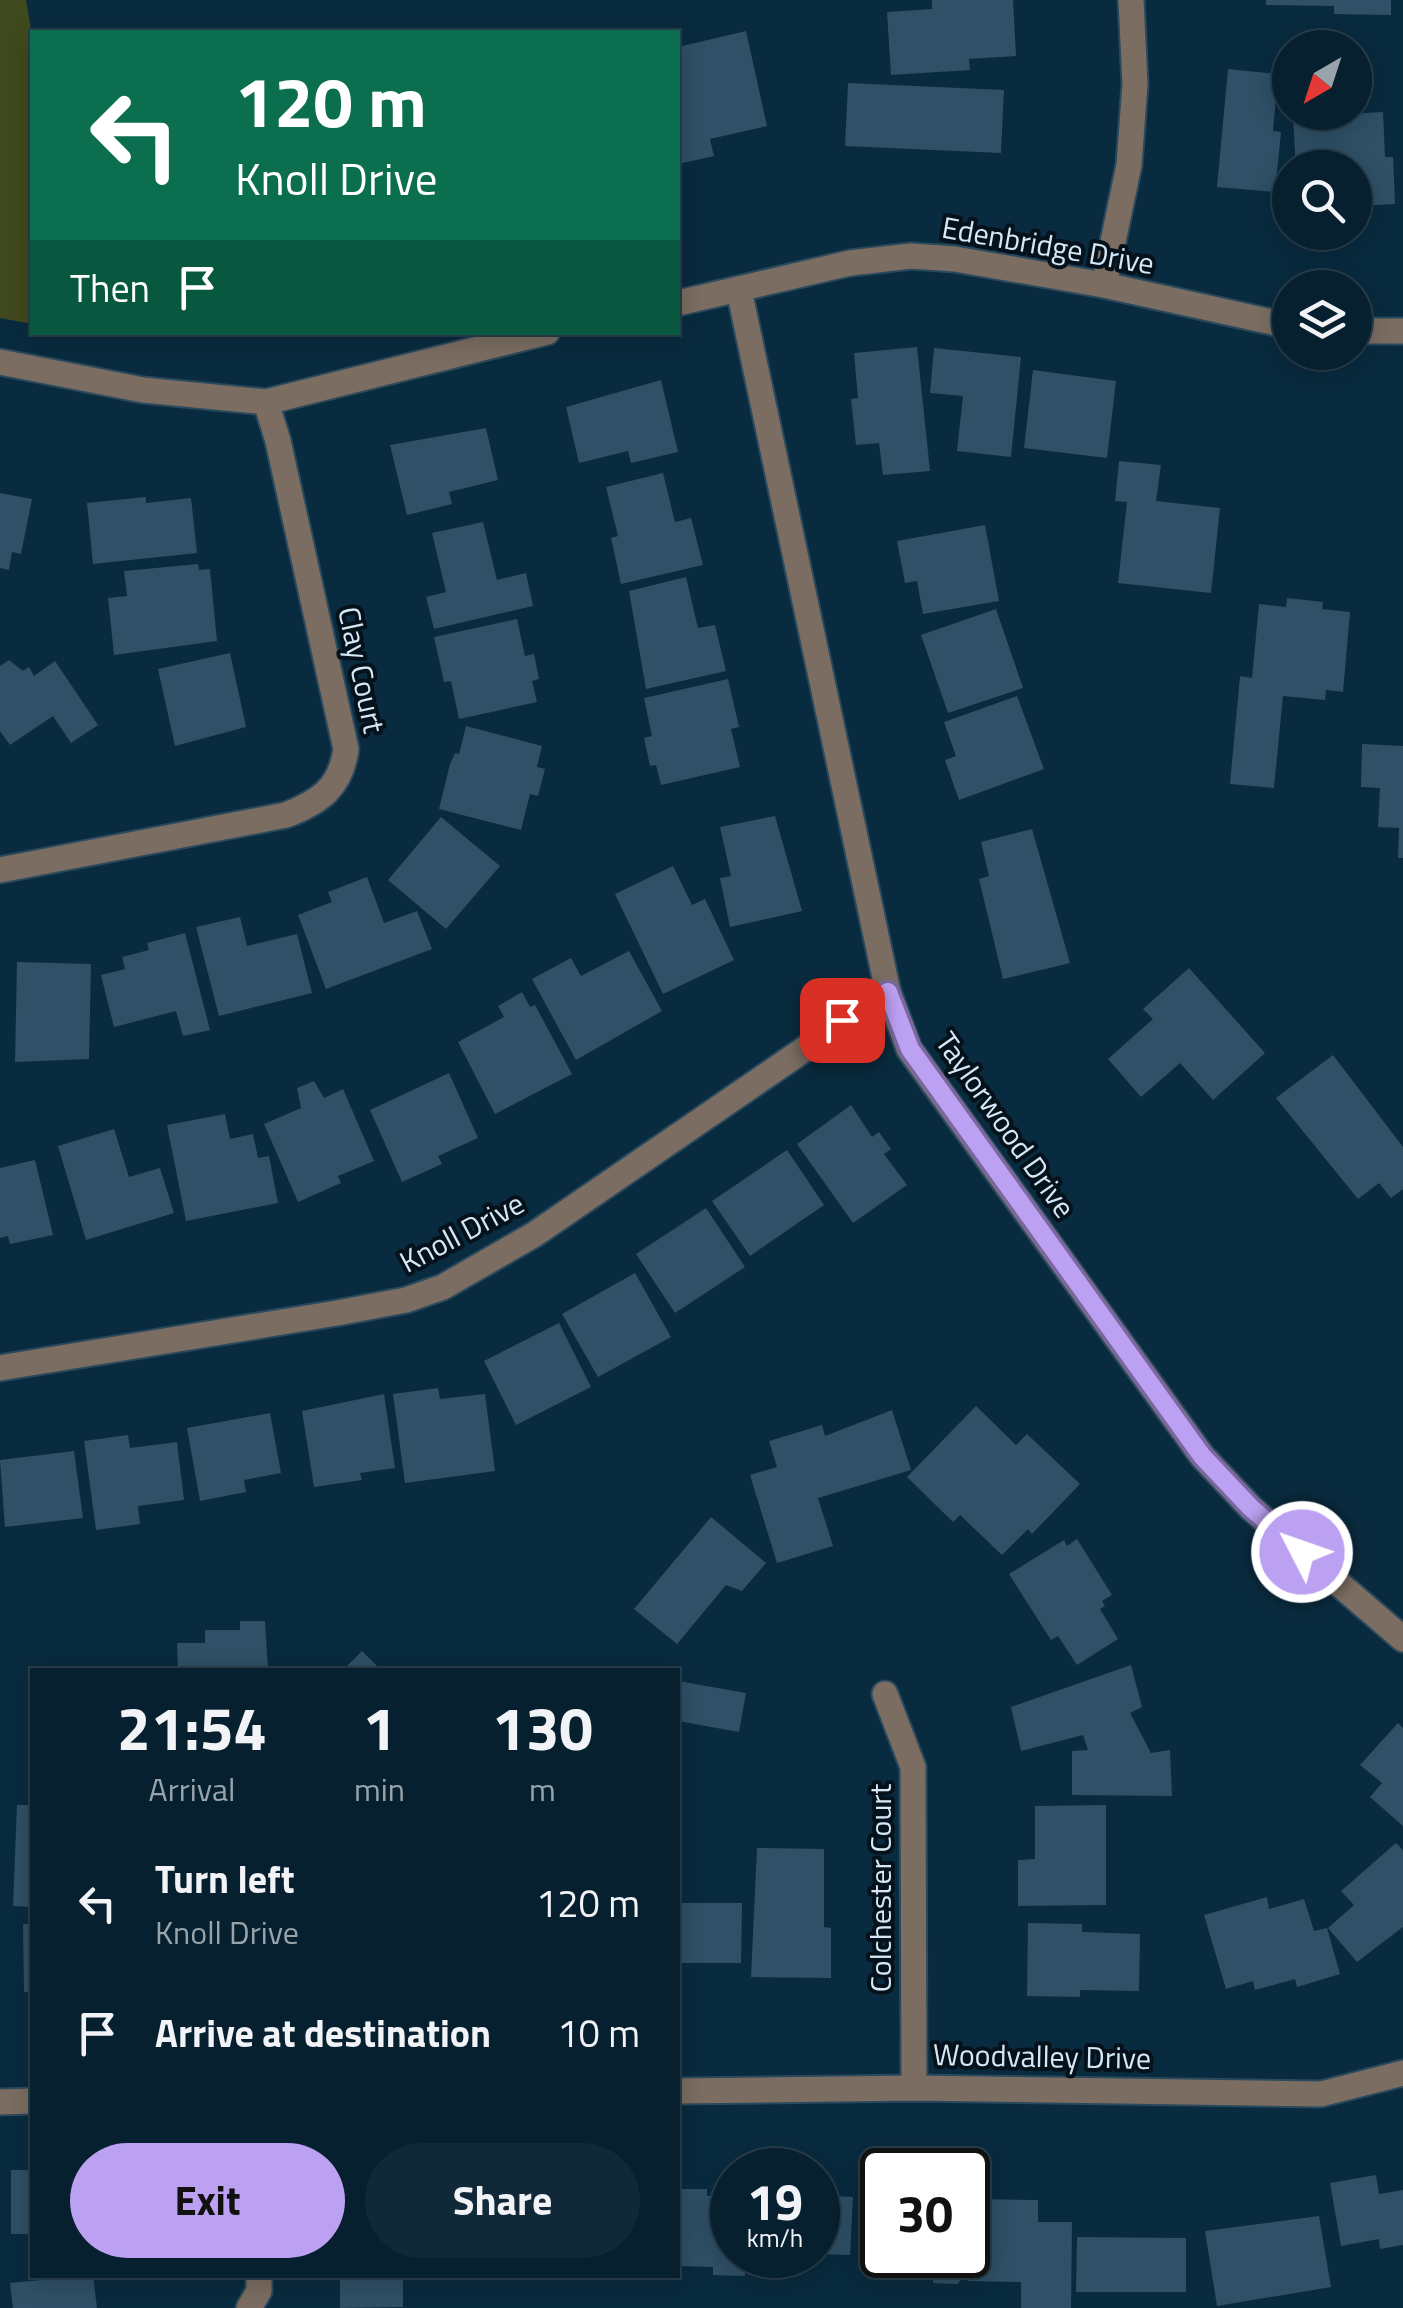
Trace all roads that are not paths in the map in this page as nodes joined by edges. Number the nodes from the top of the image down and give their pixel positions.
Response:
1 (1131, 0) edge
2 (1104, 285) junction
3 (739, 290) junction
4 (680, 302) edge
5 (1272, 322) edge
6 (1372, 331) edge
7 (1403, 331) edge
8 (534, 335) edge
9 (0, 362) edge
10 (266, 402) junction
11 (0, 870) edge
12 (888, 992) junction
13 (0, 1368) edge
14 (1403, 1639) edge
15 (885, 1694) dead end
16 (1403, 2073) edge
17 (914, 2088) junction
18 (680, 2090) edge
19 (30, 2101) edge
20 (0, 2102) edge
21 (259, 2278) edge
22 (249, 2308) edge

1 - 2 street
2 - 3 street, Edenbridge Drive
2 - 5 street, Edenbridge Drive
3 - 4 street, Edenbridge Drive
3 - 12 street, Taylorwood Drive
6 - 7 street
8 - 10 street
9 - 10 street
10 - 11 street, Clay Court
12 - 13 street, Knoll Drive
12 - 14 street, Taylorwood Drive
15 - 17 street, Colchester Court
16 - 17 street, Woodvalley Drive
17 - 18 street, Woodvalley Drive
19 - 20 street
21 - 22 street

